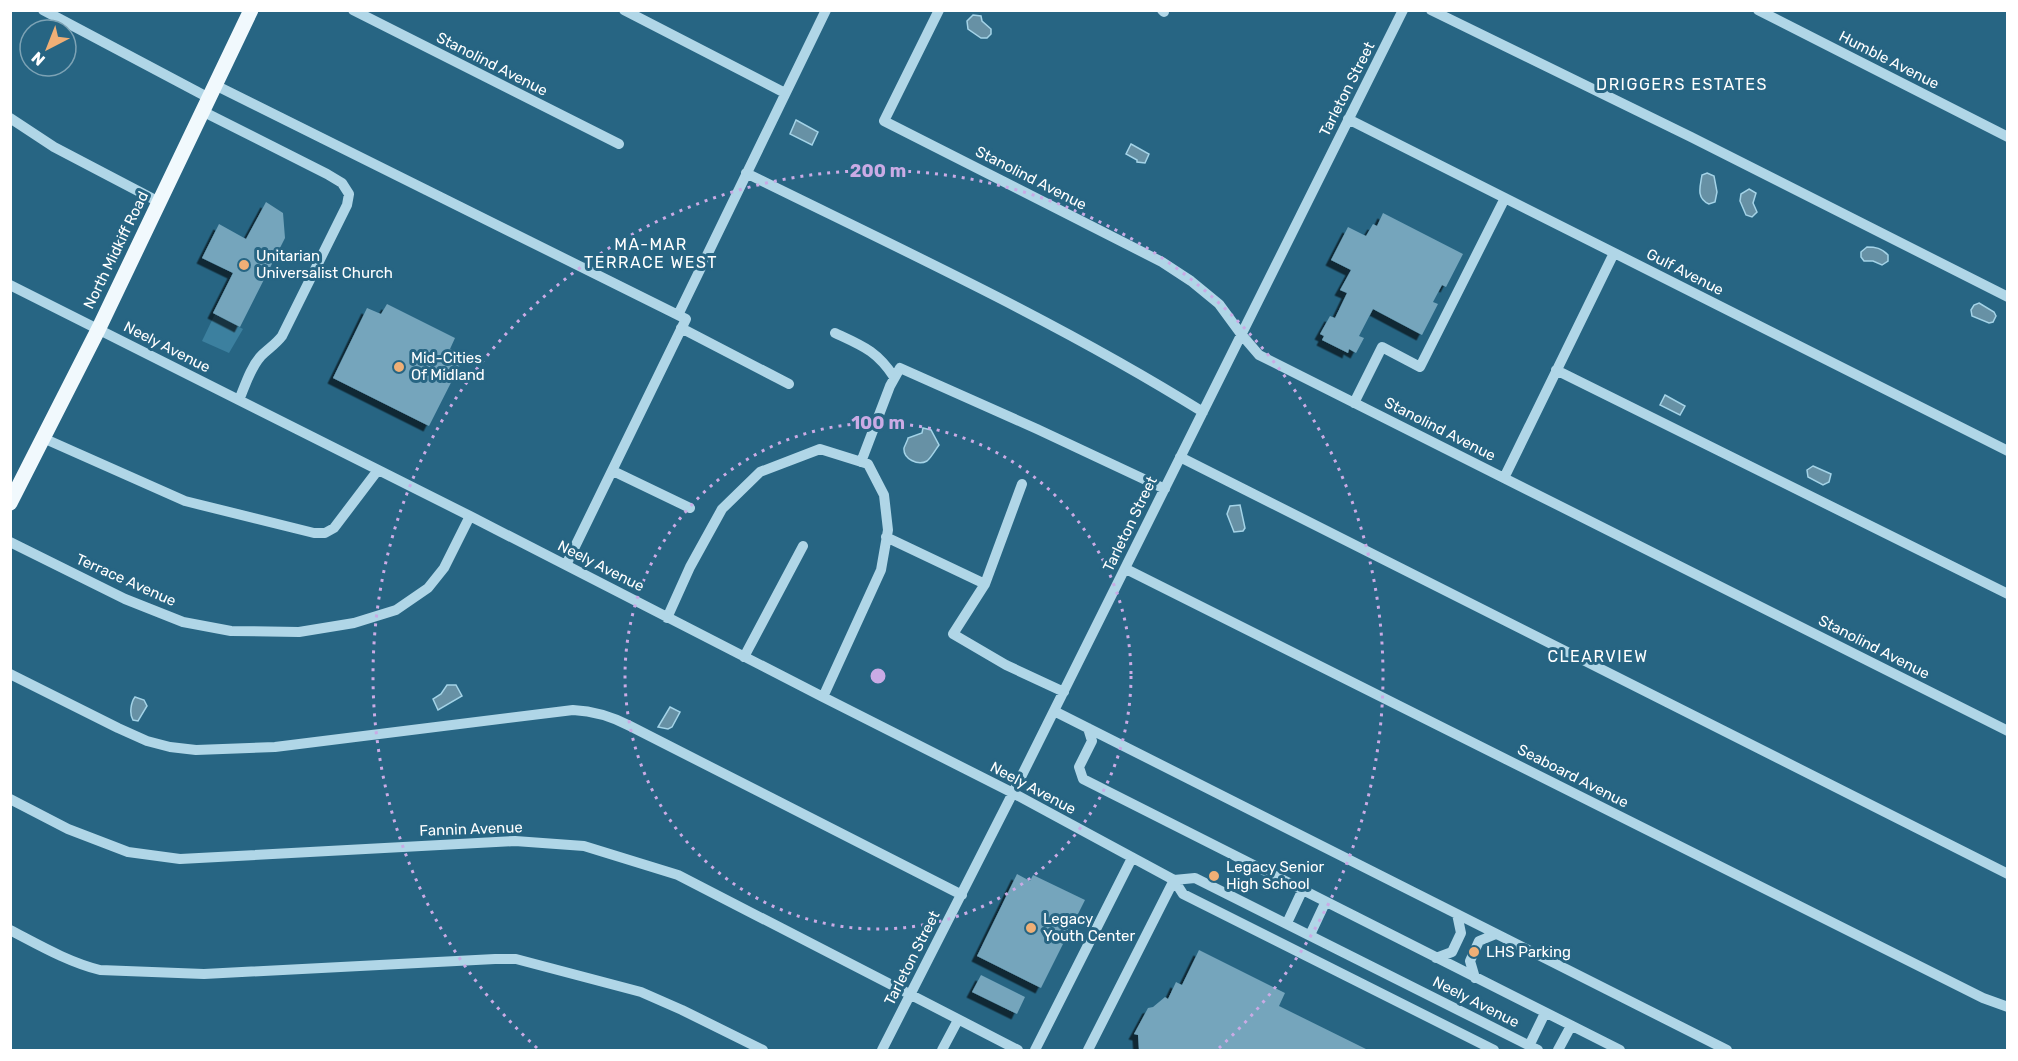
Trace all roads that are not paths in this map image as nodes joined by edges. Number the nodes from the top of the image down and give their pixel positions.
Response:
1 (43, 10) edge
2 (251, 10) edge
3 (353, 10) edge
4 (624, 10) edge
5 (826, 10) edge
6 (939, 10) edge
7 (1403, 10) edge
8 (1431, 10) edge
9 (1758, 10) edge
10 (785, 93) junction
11 (209, 98) junction
12 (10, 118) edge
13 (1348, 120) junction
14 (2007, 137) edge
15 (619, 144) dead end
16 (746, 173) junction
17 (1505, 198) junction
18 (159, 202) junction
19 (1614, 253) junction
20 (10, 285) edge
21 (2007, 297) edge
22 (678, 315) junction
23 (681, 328) junction
24 (98, 330) junction
25 (835, 333) dead end
26 (1241, 334) junction
27 (1556, 370) junction
28 (894, 377) junction
29 (789, 384) dead end
30 (239, 400) junction
31 (1354, 403) junction
32 (1203, 412) junction
33 (43, 438) junction
34 (2007, 451) edge
35 (1180, 457) junction
36 (861, 462) junction
37 (378, 470) junction
38 (612, 471) junction
39 (1504, 478) junction
40 (1022, 484) dead end
41 (1165, 489) junction
42 (10, 503) edge
43 (690, 508) dead end
44 (470, 516) junction
45 (886, 537) junction
46 (10, 542) edge
47 (803, 546) dead end
48 (566, 565) junction
49 (1126, 569) junction
50 (985, 584) junction
51 (2007, 594) edge
52 (667, 618) junction
53 (744, 657) junction
54 (10, 674) edge
55 (1064, 692) junction
56 (823, 698) junction
57 (1054, 711) junction
58 (1088, 728) junction
59 (2007, 731) edge
60 (1013, 793) junction
61 (10, 799) edge
62 (1132, 858) junction
63 (2007, 874) edge
64 (1174, 880) junction
65 (1302, 891) junction
66 (962, 895) junction
67 (1325, 903) junction
68 (1457, 914) junction
69 (1287, 923) junction
70 (10, 930) edge
71 (1496, 934) junction
72 (1310, 935) junction
73 (1436, 958) junction
74 (1475, 978) junction
75 (910, 996) junction
76 (2007, 1007) edge
77 (1545, 1013) junction
78 (958, 1020) junction
79 (1570, 1026) junction
80 (997, 1040) junction
81 (1534, 1048) edge
82 (763, 1050) edge
83 (882, 1050) edge
84 (942, 1050) edge
85 (992, 1050) edge
86 (1018, 1050) edge
87 (1035, 1050) edge
88 (1088, 1050) edge
89 (1494, 1050) edge
90 (1558, 1050) edge
91 (1620, 1050) edge
92 (1727, 1050) edge

1 - 11 street
2 - 11 main road, North Midkiff Road
3 - 15 street, Stanolind Avenue
4 - 10 street
5 - 10 street
6 - 26 street, Stanolind Avenue
7 - 13 street, Tarleton Street
8 - 21 street
9 - 14 street, Humble Avenue
10 - 16 street
11 - 18 main road, North Midkiff Road
11 - 22 street
11 - 30 street
12 - 18 street
13 - 17 street, Gulf Avenue
13 - 26 street, Tarleton Street
16 - 22 street
16 - 32 street
17 - 19 street, Gulf Avenue
17 - 31 street
18 - 24 main road, North Midkiff Road
19 - 27 street
19 - 34 street, Gulf Avenue
20 - 24 street, Neely Avenue
22 - 23 street
23 - 29 street
23 - 38 street
24 - 30 street, Neely Avenue
24 - 33 main road, North Midkiff Road
25 - 28 street
26 - 31 street, Stanolind Avenue
26 - 32 street, Tarleton Street
27 - 39 street
27 - 51 street
28 - 36 street
28 - 41 street
30 - 37 street, Neely Avenue
31 - 39 street, Stanolind Avenue
32 - 35 street, Tarleton Street
33 - 37 street
33 - 42 main road, North Midkiff Road
35 - 41 street, Tarleton Street
35 - 63 street
36 - 45 street
36 - 52 street
37 - 44 street, Neely Avenue
38 - 43 street
38 - 48 street
39 - 59 street, Stanolind Avenue
40 - 50 street
41 - 49 street, Tarleton Street
44 - 46 street, Terrace Avenue
44 - 48 street, Neely Avenue
45 - 50 street
45 - 56 street
47 - 53 street
48 - 52 street, Neely Avenue
49 - 55 street, Tarleton Street
49 - 76 street, Seaboard Avenue
50 - 55 street
52 - 53 street, Neely Avenue
53 - 56 street, Neely Avenue
54 - 66 street
55 - 57 street, Tarleton Street
56 - 60 street, Neely Avenue
57 - 58 street
57 - 60 street, Tarleton Street
58 - 65 street
58 - 68 street
60 - 62 street, Neely Avenue
60 - 66 street, Tarleton Street
61 - 75 street, Fannin Avenue
62 - 64 street, Neely Avenue
62 - 87 street
64 - 69 street, Neely Avenue
64 - 88 street
64 - 89 street, Neely Avenue
65 - 67 street
65 - 69 street
66 - 75 street, Tarleton Street
67 - 72 street
67 - 73 street
68 - 71 street
68 - 73 street
69 - 72 street, Neely Avenue
70 - 82 street
71 - 74 street
71 - 92 street
72 - 81 street, Neely Avenue
73 - 74 street
74 - 77 street
75 - 78 street, Fannin Avenue
75 - 83 street, Tarleton Street
77 - 79 street
77 - 81 street
78 - 80 street, Fannin Avenue
78 - 84 street
79 - 90 street
79 - 91 street
80 - 85 street
80 - 86 street, Fannin Avenue

